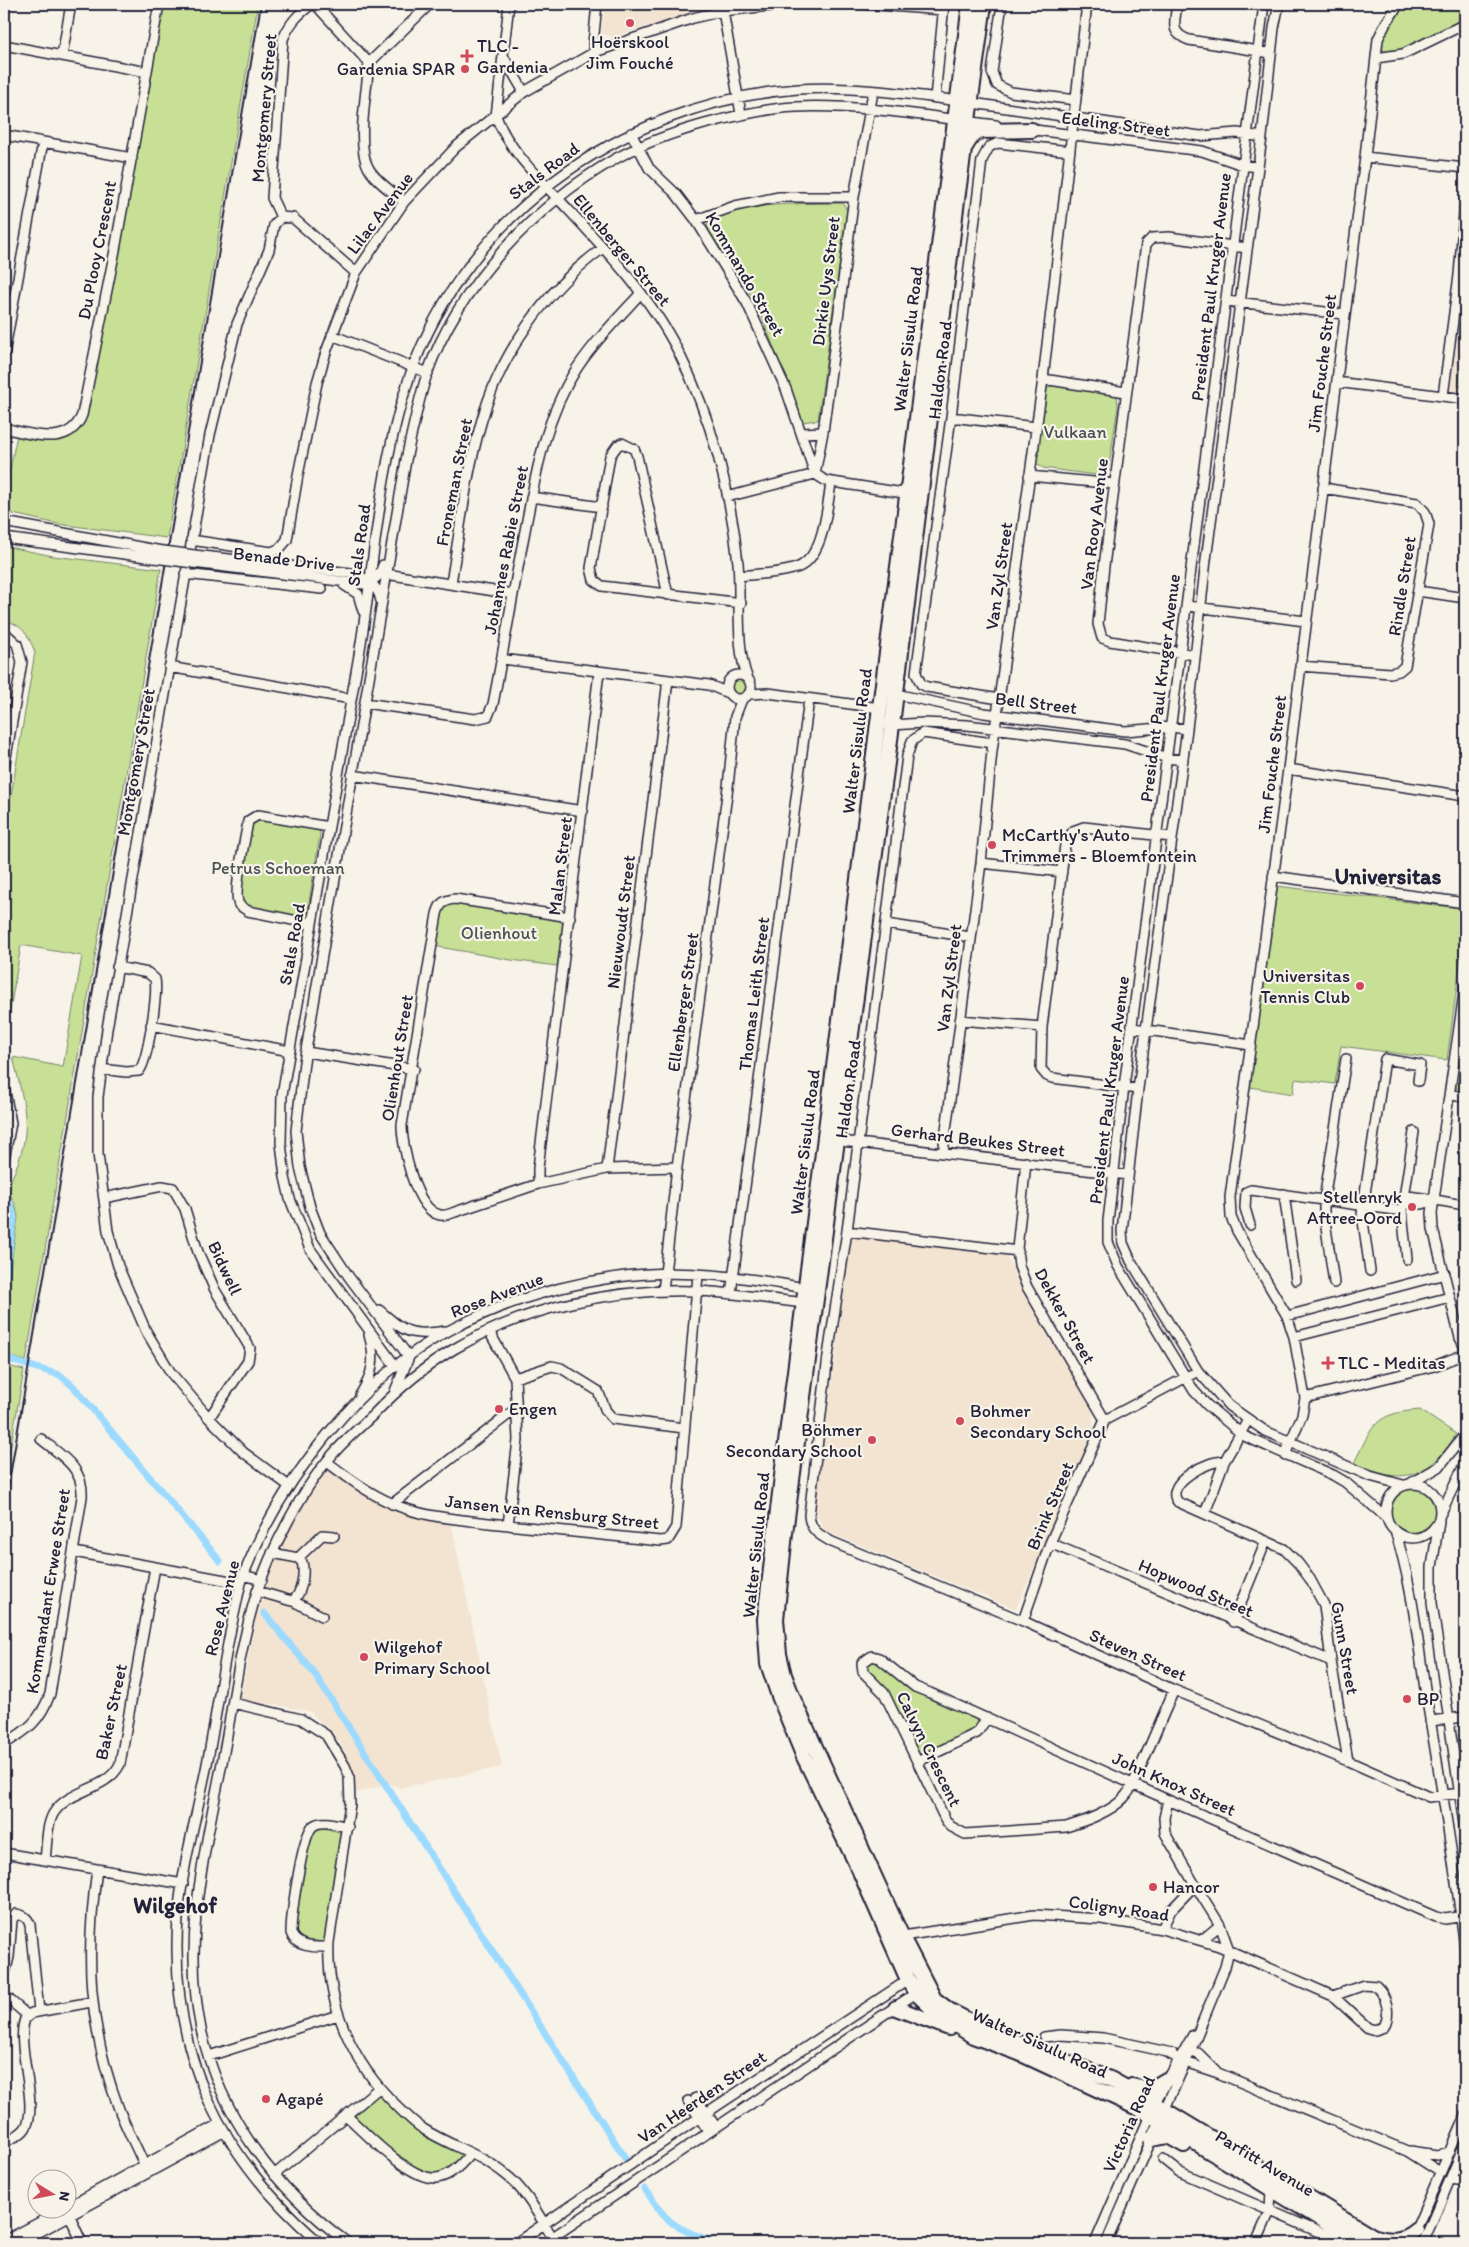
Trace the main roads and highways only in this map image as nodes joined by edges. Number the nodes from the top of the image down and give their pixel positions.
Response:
1 (970, 4) edge
2 (984, 4) edge
3 (964, 102) junction
4 (961, 120) junction
5 (1032, 130) road end
6 (965, 148) junction
7 (947, 231) junction
8 (895, 643) junction
9 (868, 797) junction
10 (882, 799) junction
11 (856, 890) junction
12 (870, 891) junction
13 (854, 965) junction
14 (896, 1937) junction
15 (909, 1952) junction
16 (914, 1985) junction
17 (934, 1999) junction
18 (896, 2008) road end
19 (973, 2036) junction
20 (1110, 2079) junction
21 (1166, 2080) road end
22 (1157, 2112) junction
23 (1210, 2137) joint
24 (1151, 2139) road end
25 (1253, 2178) junction
26 (1413, 2237) edge
27 (1365, 2239) edge
28 (1384, 2243) edge

1 - 3 highway, Walter Sisulu Road
2 - 3 highway, Walter Sisulu Road
3 - 4 highway, Walter Sisulu Road
4 - 6 highway, Walter Sisulu Road
4 - 7 highway, Walter Sisulu Road
5 - 6 highway
6 - 7 highway, Walter Sisulu Road
7 - 8 highway, Walter Sisulu Road
8 - 9 highway, Walter Sisulu Road
8 - 10 highway, Walter Sisulu Road
9 - 10 highway
9 - 11 highway, Walter Sisulu Road
10 - 12 highway, Walter Sisulu Road
11 - 12 highway
11 - 13 highway, Walter Sisulu Road
12 - 13 highway, Walter Sisulu Road
13 - 14 highway, Walter Sisulu Road
14 - 15 highway, Walter Sisulu Road
14 - 16 highway, Walter Sisulu Road
15 - 16 highway
15 - 17 highway, Walter Sisulu Road
16 - 17 highway
16 - 19 highway, Walter Sisulu Road
17 - 20 highway, Walter Sisulu Road
18 - 19 highway
19 - 22 highway, Walter Sisulu Road
20 - 21 highway
20 - 22 highway, Walter Sisulu Road
22 - 23 highway, Walter Sisulu Road
22 - 25 highway, Parfitt Avenue
23 - 27 highway, Parfitt Avenue
24 - 25 highway
25 - 27 highway, Parfitt Avenue
26 - 27 highway
27 - 28 highway, Parfitt Avenue

